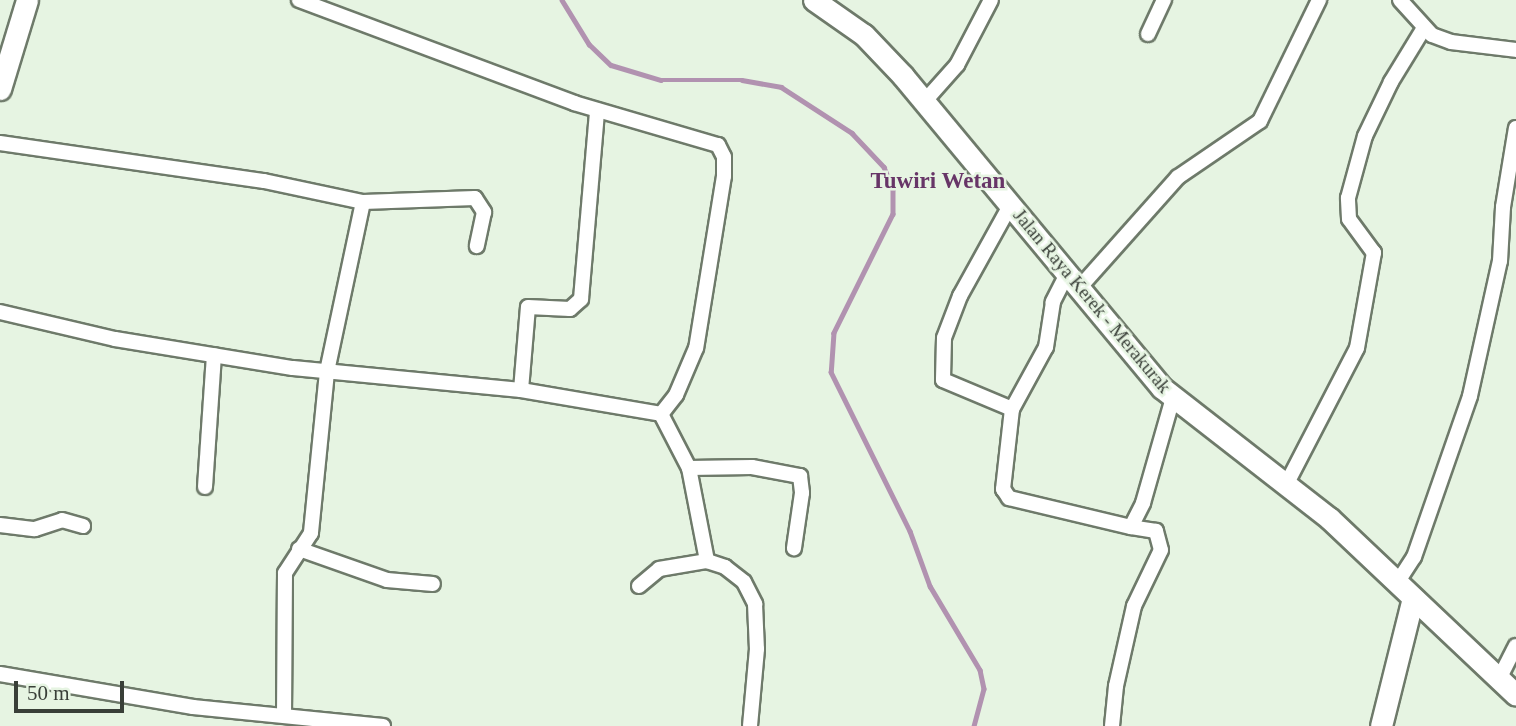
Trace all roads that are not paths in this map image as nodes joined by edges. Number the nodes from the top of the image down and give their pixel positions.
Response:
1 (27, 0) edge
2 (299, 0) edge
3 (814, 0) edge
4 (991, 0) edge
5 (1164, 0) edge
6 (1319, 0) edge
7 (1400, 0) edge
8 (1424, 28) junction
9 (1148, 34) dead end
10 (1516, 50) edge
11 (0, 89) edge
12 (934, 91) junction
13 (597, 111) junction
14 (1516, 128) edge
15 (0, 143) edge
16 (363, 202) junction
17 (1011, 204) junction
18 (477, 246) dead end
19 (1074, 279) junction
20 (0, 312) edge
21 (214, 355) junction
22 (327, 372) junction
23 (521, 390) junction
24 (1173, 397) junction
25 (1012, 409) junction
26 (660, 414) junction
27 (688, 468) junction
28 (1290, 479) junction
29 (205, 487) dead end
30 (0, 525) edge
31 (83, 526) dead end
32 (1131, 527) junction
33 (794, 548) dead end
34 (299, 549) junction
35 (707, 561) junction
36 (1401, 576) junction
37 (433, 584) dead end
38 (639, 586) dead end
39 (1413, 598) junction
40 (1508, 662) edge
41 (0, 674) edge
42 (1516, 695) edge
43 (284, 713) junction
44 (383, 726) edge
45 (750, 726) edge
46 (1112, 726) edge
47 (1381, 726) edge

1 - 11 main road
2 - 13 street
3 - 12 main road, Jalan Raya Kerek - Merakurak
4 - 12 street
5 - 9 street
6 - 19 street
7 - 8 street
8 - 10 street
8 - 28 street
12 - 17 main road, Jalan Raya Kerek - Merakurak
13 - 23 street
13 - 26 street
14 - 36 street
15 - 16 street
16 - 18 street
16 - 22 street
17 - 19 main road, Jalan Raya Kerek - Merakurak
17 - 25 street
19 - 24 main road, Jalan Raya Kerek - Merakurak
19 - 25 street
20 - 21 street
21 - 22 street
21 - 29 street
22 - 23 street
22 - 34 street
23 - 26 street
24 - 28 main road, Jalan Raya Kerek - Merakurak
24 - 32 street
25 - 32 street
26 - 27 street
27 - 33 street
27 - 35 street
28 - 36 main road, Jalan Raya Kerek - Merakurak
30 - 31 street
32 - 46 street
34 - 37 street
34 - 43 street
35 - 38 street
35 - 45 street
36 - 39 main road, Jalan Raya Kerek - Merakurak
39 - 40 main road, Jalan Raya Kerek - Merakurak
39 - 47 main road
40 - 42 main road, Jalan Raya Kerek - Merakurak
41 - 43 street
43 - 44 street

